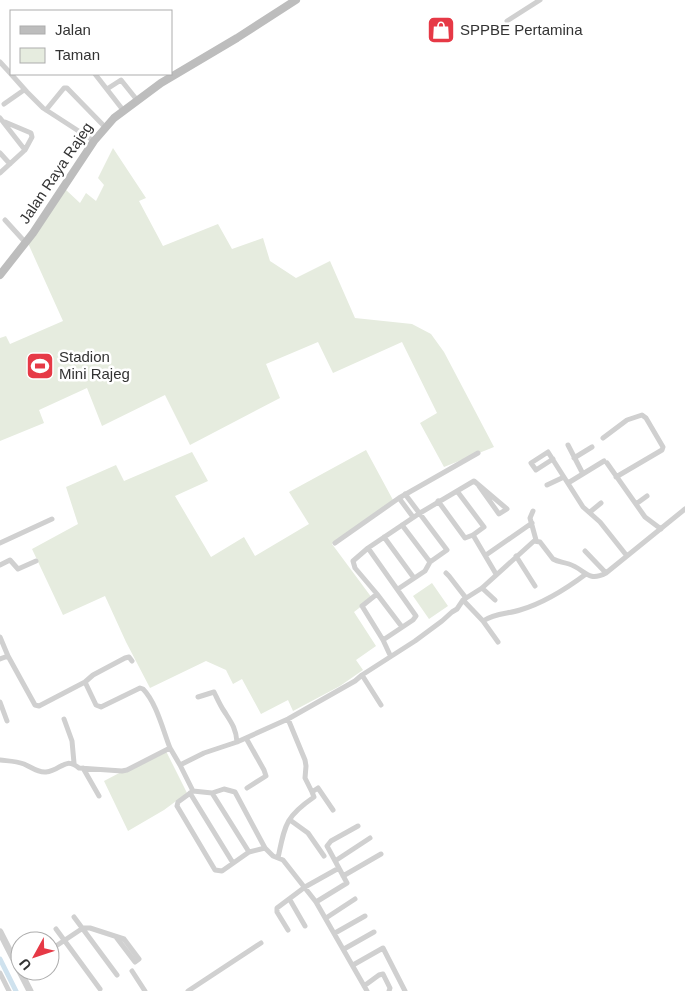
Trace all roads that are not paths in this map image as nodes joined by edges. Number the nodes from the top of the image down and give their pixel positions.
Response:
1 (296, 0) edge
2 (540, 0) edge
3 (507, 21) dead end
4 (0, 62) edge
5 (10, 73) edge
6 (12, 75) edge
7 (96, 75) edge
8 (107, 89) junction
9 (24, 90) junction
10 (137, 100) junction
11 (4, 104) dead end
12 (46, 110) junction
13 (123, 110) junction
14 (2, 120) edge
15 (105, 127) junction
16 (94, 141) junction
17 (25, 150) junction
18 (0, 153) edge
19 (10, 164) junction
20 (0, 173) edge
21 (5, 220) dead end
22 (25, 242) junction
23 (0, 275) edge
24 (603, 438) dead end
25 (568, 445) dead end
26 (592, 447) dead end
27 (478, 453) dead end
28 (574, 458) junction
29 (553, 459) dead end
30 (584, 474) junction
31 (564, 477) junction
32 (616, 477) junction
33 (568, 483) junction
34 (547, 485) dead end
35 (479, 486) junction
36 (457, 491) junction
37 (406, 494) junction
38 (647, 496) dead end
39 (399, 498) junction
40 (438, 501) junction
41 (601, 503) dead end
42 (636, 504) junction
43 (685, 509) edge
44 (534, 511) dead end
45 (590, 512) junction
46 (420, 513) junction
47 (413, 517) junction
48 (52, 519) dead end
49 (532, 523) junction
50 (402, 525) junction
51 (661, 529) junction
52 (473, 535) junction
53 (384, 537) junction
54 (536, 540) junction
55 (0, 543) edge
56 (335, 544) dead end
57 (368, 548) junction
58 (585, 551) dead end
59 (486, 555) junction
60 (516, 556) junction
61 (627, 556) junction
62 (36, 561) dead end
63 (430, 562) junction
64 (0, 565) edge
65 (446, 573) dead end
66 (606, 573) junction
67 (496, 574) junction
68 (586, 574) junction
69 (414, 578) junction
70 (536, 586) dead end
71 (482, 588) junction
72 (398, 589) junction
73 (377, 594) junction
74 (464, 599) junction
75 (494, 600) dead end
76 (483, 621) junction
77 (402, 627) junction
78 (0, 637) edge
79 (383, 640) junction
80 (498, 642) dead end
81 (390, 655) junction
82 (8, 656) junction
83 (0, 659) edge
84 (132, 661) dead end
85 (362, 675) junction
86 (85, 682) junction
87 (198, 697) dead end
88 (0, 702) edge
89 (381, 705) dead end
90 (64, 718) dead end
91 (288, 719) junction
92 (7, 721) dead end
93 (246, 738) junction
94 (237, 742) junction
95 (170, 748) junction
96 (0, 760) edge
97 (74, 763) junction
98 (180, 765) junction
99 (83, 768) junction
100 (247, 788) dead end
101 (192, 792) junction
102 (312, 792) junction
103 (212, 793) junction
104 (99, 796) dead end
105 (333, 810) dead end
106 (290, 820) junction
107 (358, 826) dead end
108 (370, 838) dead end
109 (265, 848) junction
110 (249, 852) junction
111 (382, 854) dead end
112 (324, 856) dead end
113 (278, 858) junction
114 (335, 861) junction
115 (233, 863) junction
116 (338, 868) junction
117 (343, 876) junction
118 (305, 886) junction
119 (356, 899) dead end
120 (290, 900) junction
121 (316, 902) junction
122 (365, 916) dead end
123 (74, 917) dead end
124 (326, 918) junction
125 (305, 926) dead end
126 (83, 928) junction
127 (56, 929) dead end
128 (288, 930) dead end
129 (0, 932) edge
130 (374, 932) dead end
131 (335, 933) junction
132 (116, 937) junction
133 (65, 941) junction
134 (261, 943) dead end
135 (60, 944) edge
136 (344, 949) junction
137 (10, 950) edge
138 (353, 965) junction
139 (132, 971) dead end
140 (0, 973) edge
141 (117, 975) dead end
142 (365, 988) edge
143 (100, 989) dead end
144 (9, 991) edge
145 (145, 991) edge
146 (188, 991) edge
147 (389, 991) edge
148 (405, 991) edge

1 - 10 main road, Jalan Raya Rajeg
2 - 3 street
4 - 5 street
6 - 9 street
7 - 8 street
8 - 10 street
8 - 13 street
9 - 11 street
9 - 12 street
10 - 13 main road, Jalan Raya Rajeg
12 - 15 street
12 - 16 street
13 - 15 main road, Jalan Raya Rajeg
14 - 17 street
14 - 17 street
15 - 16 main road, Jalan Raya Rajeg
16 - 22 main road, Jalan Raya Rajeg
17 - 19 street
18 - 19 street
19 - 20 street
21 - 22 street
22 - 23 main road, Jalan Raya Rajeg
24 - 32 street
25 - 28 street
26 - 28 street
27 - 37 street
28 - 30 street
29 - 31 street
30 - 32 street
30 - 33 street
31 - 33 street
31 - 34 street
32 - 42 street
33 - 45 street
35 - 35 street
35 - 36 street
36 - 40 street
36 - 52 street
37 - 39 street
37 - 46 street
38 - 42 street
39 - 47 street
39 - 56 street
40 - 46 street
40 - 52 street
41 - 45 street
42 - 51 street
43 - 51 street
44 - 49 street
45 - 61 street
46 - 47 street
46 - 63 street
47 - 50 street
48 - 55 street
49 - 54 street
49 - 59 street
50 - 53 street
50 - 63 street
51 - 61 street
52 - 59 street
53 - 57 street
53 - 69 street
54 - 60 street
54 - 68 street
57 - 72 street
57 - 73 street
58 - 66 street
59 - 67 street
60 - 67 street
60 - 70 street
61 - 66 street
62 - 64 street
63 - 69 street
65 - 74 street
66 - 68 street
67 - 71 street
68 - 76 street
69 - 72 street
71 - 74 street
71 - 75 street
72 - 77 street
73 - 77 street
73 - 79 street
74 - 76 street
74 - 81 street
76 - 80 street
77 - 79 street
78 - 82 street
79 - 81 street
81 - 85 street
82 - 83 street
82 - 86 street
84 - 86 street
85 - 89 street
85 - 91 street
86 - 95 street
87 - 94 street
88 - 92 street
90 - 97 street
91 - 93 street
91 - 102 street
93 - 94 street
93 - 100 street
94 - 98 street
95 - 98 street
95 - 99 street
96 - 97 street
97 - 99 street
98 - 101 street
99 - 104 street
101 - 103 street
101 - 115 street
101 - 115 street
102 - 105 street
102 - 106 street
103 - 109 street
103 - 110 street
106 - 112 street
106 - 113 street
107 - 114 street
108 - 114 street
109 - 110 street
109 - 113 street
110 - 115 street
111 - 117 street
113 - 118 street
114 - 116 street
116 - 117 street
116 - 118 street
117 - 121 street
118 - 120 street
118 - 121 street
119 - 124 street
120 - 125 street
120 - 128 street
121 - 124 street
122 - 131 street
123 - 126 street
124 - 131 street
126 - 132 street
126 - 133 street
126 - 141 street
127 - 133 street
129 - 137 street
130 - 136 street
131 - 136 street
132 - 132 street
133 - 135 street
133 - 143 street
134 - 146 street
136 - 138 street
138 - 142 street
138 - 148 street
139 - 145 street
140 - 144 street
142 - 147 street

